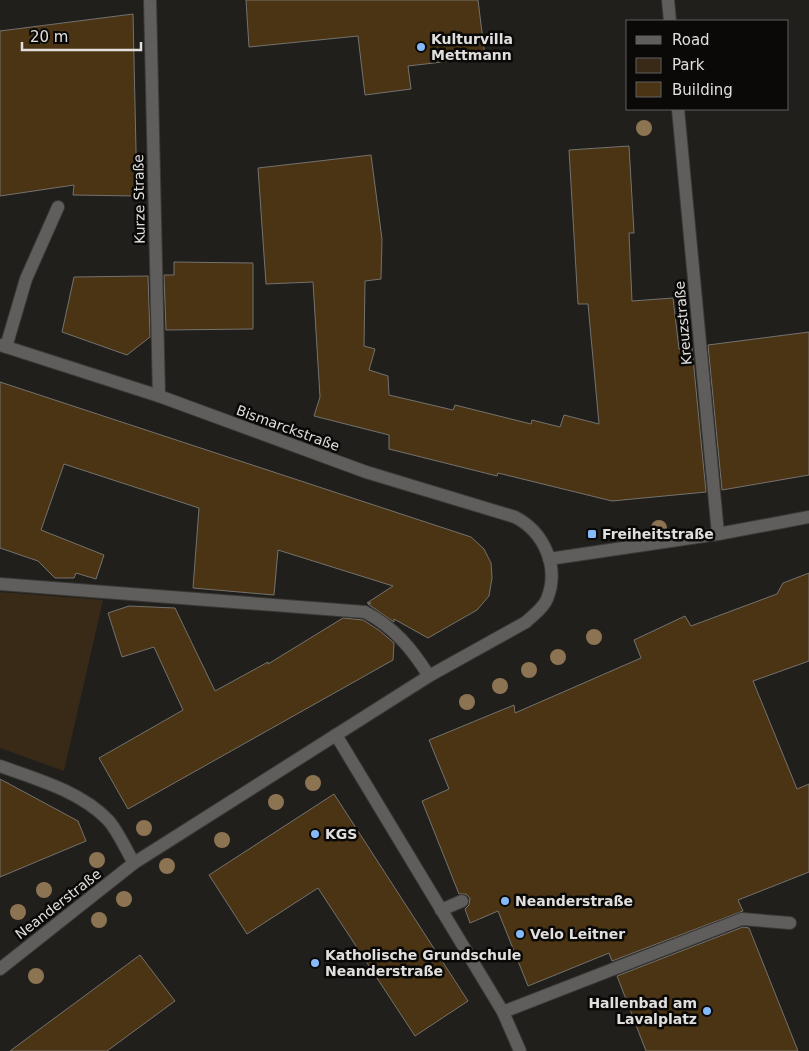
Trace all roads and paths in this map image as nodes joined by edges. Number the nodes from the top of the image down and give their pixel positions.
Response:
1 (150, 0) edge
2 (668, 0) edge
3 (670, 20) edge
4 (678, 110) edge
5 (58, 208) dead end
6 (3, 346) edge
7 (159, 396) junction
8 (809, 517) edge
9 (718, 534) junction
10 (549, 558) junction
11 (0, 584) edge
12 (429, 676) junction
13 (336, 735) junction
14 (0, 766) edge
15 (134, 863) junction
16 (462, 902) dead end
17 (441, 910) junction
18 (790, 923) dead end
19 (0, 969) edge
20 (503, 1012) junction
21 (520, 1051) edge

1 - 7 street, Kurze Straße
2 - 3 street
4 - 9 street, Kreuzstraße
5 - 6 street
6 - 7 street, Bismarckstraße
7 - 10 street, Bismarckstraße
8 - 9 street
9 - 10 street
10 - 12 street, Neanderstraße
11 - 12 street
12 - 13 street, Neanderstraße
13 - 15 street, Neanderstraße
13 - 17 street
14 - 15 street
15 - 19 street, Neanderstraße
16 - 17 street
17 - 20 street
18 - 20 street
20 - 21 street

